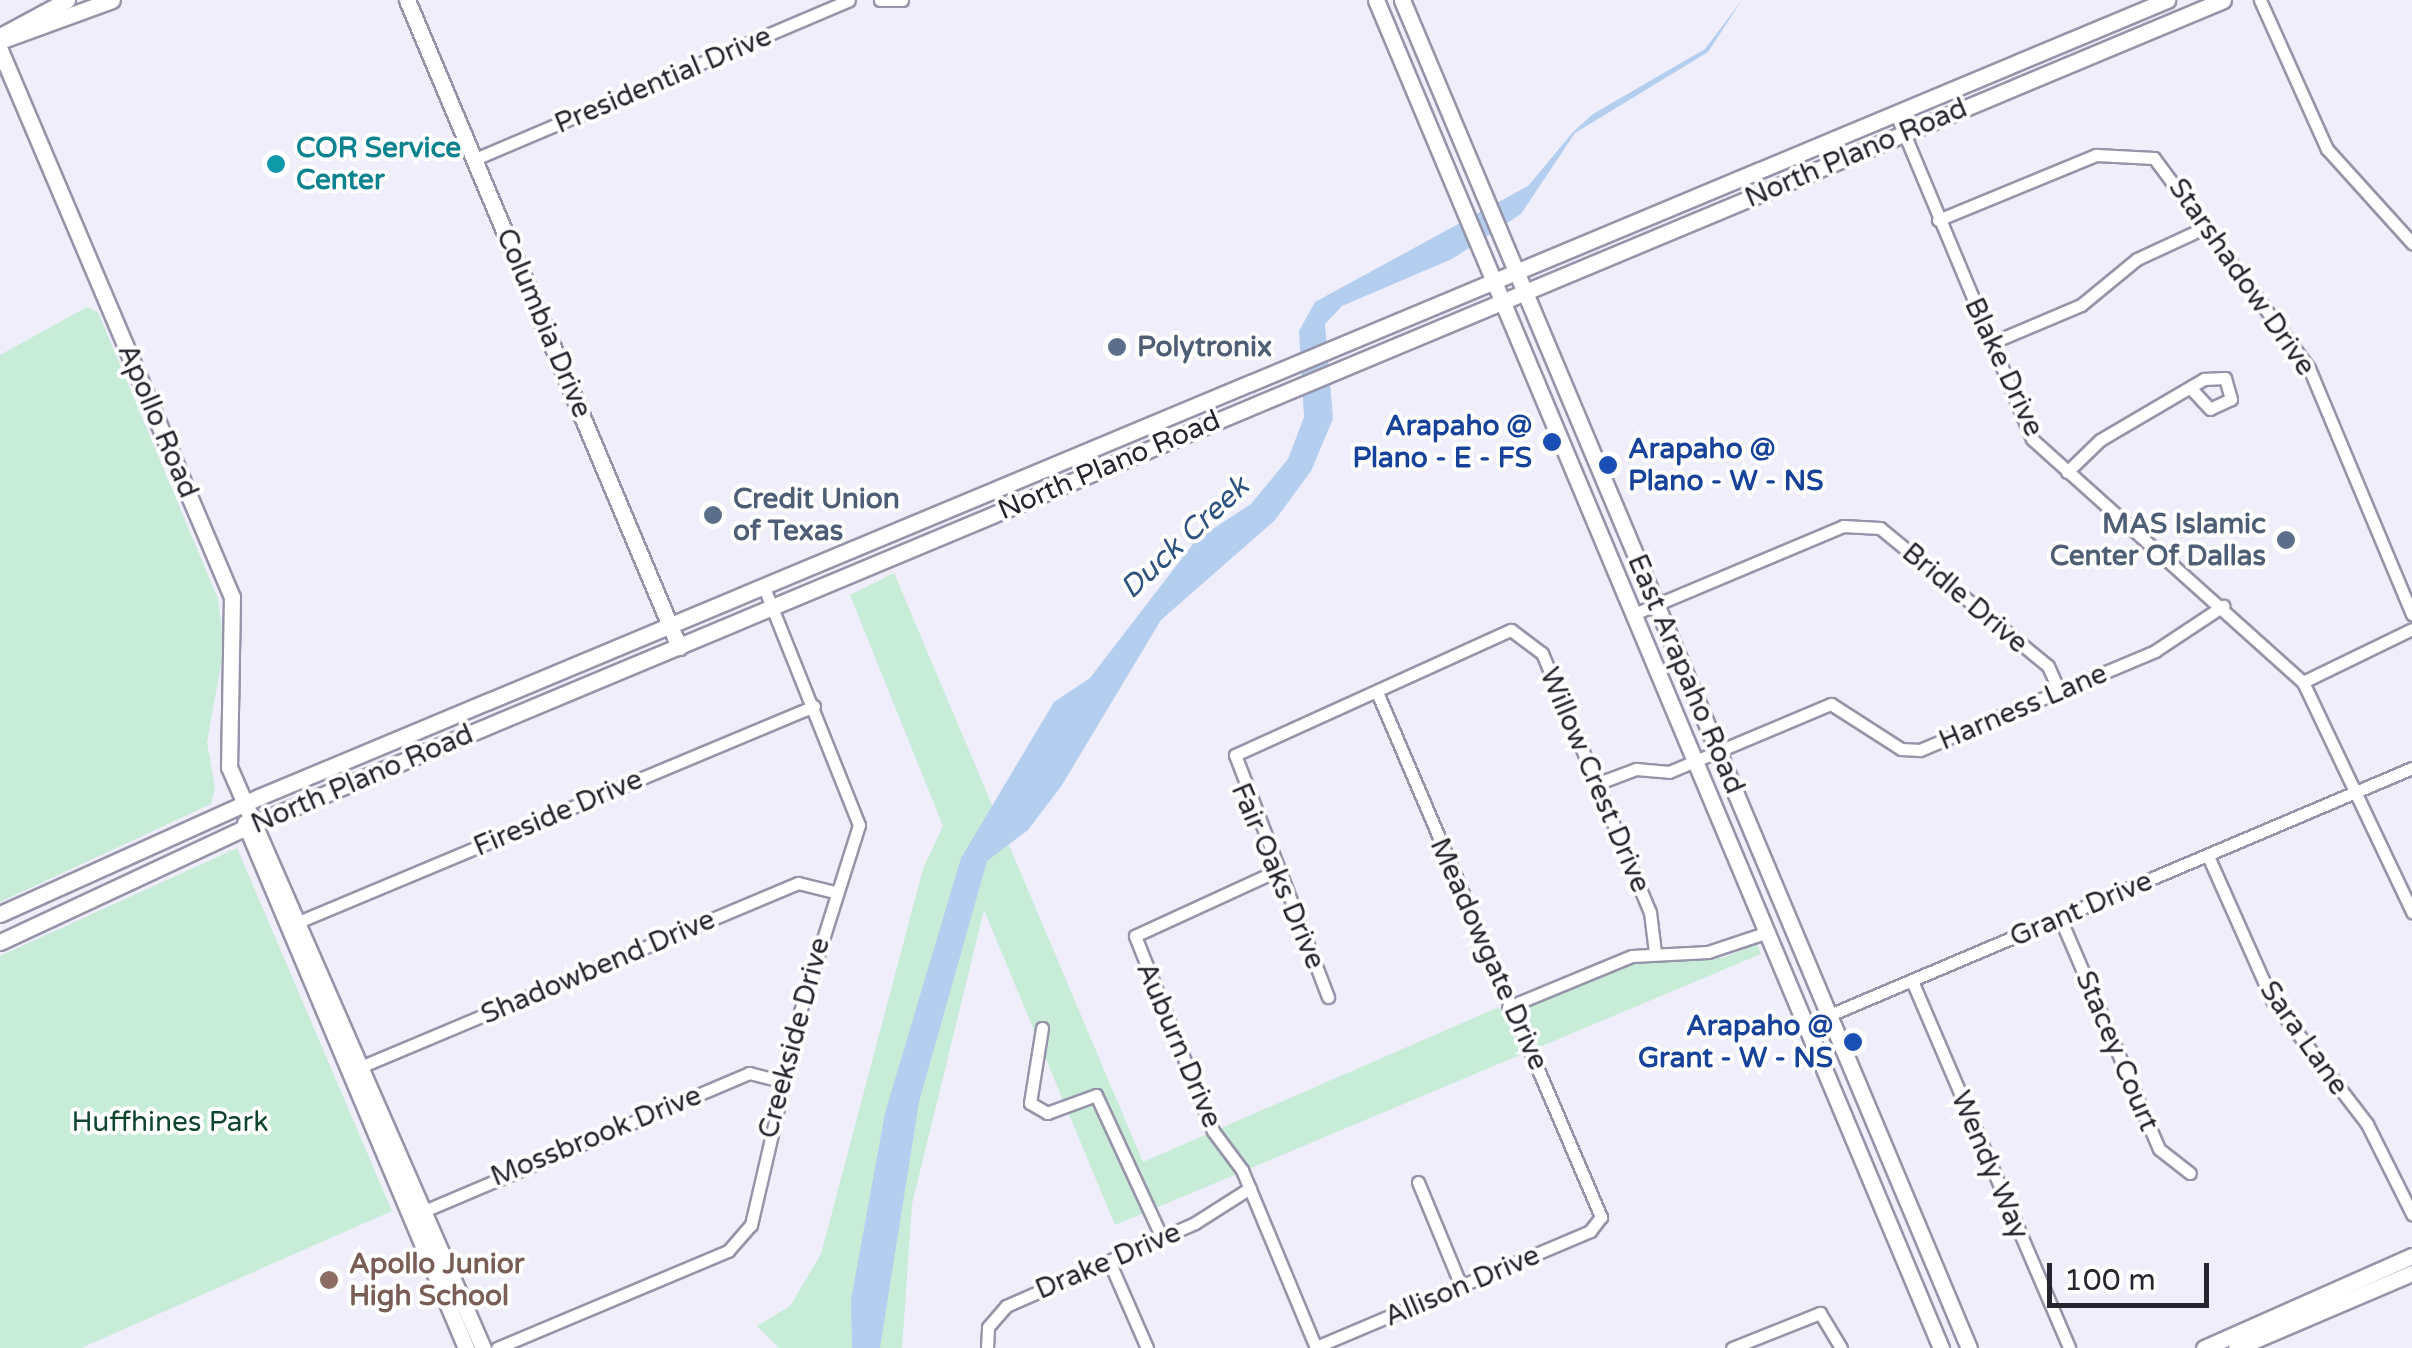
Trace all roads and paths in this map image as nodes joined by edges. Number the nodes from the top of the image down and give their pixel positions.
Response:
1 (67, 0) edge
2 (112, 0) edge
3 (407, 0) edge
4 (849, 0) edge
5 (880, 0) edge
6 (902, 0) edge
7 (1376, 0) edge
8 (1402, 0) edge
9 (2167, 0) edge
10 (2223, 0) edge
11 (2260, 0) edge
12 (2090, 32) junction
13 (0, 39) edge
14 (0, 50) edge
15 (2098, 51) junction
16 (1896, 114) junction
17 (1904, 132) junction
18 (475, 159) junction
19 (1938, 220) junction
20 (2202, 228) junction
21 (2412, 243) edge
22 (1518, 270) junction
23 (1494, 280) junction
24 (1528, 293) junction
25 (1505, 302) junction
26 (1990, 344) junction
27 (2192, 390) dead end
28 (2066, 472) junction
29 (885, 535) junction
30 (894, 557) junction
31 (764, 587) junction
32 (1658, 604) junction
33 (2223, 606) junction
34 (773, 609) junction
35 (1634, 614) junction
36 (2412, 614) edge
37 (669, 624) junction
38 (2412, 630) edge
39 (678, 647) junction
40 (2303, 682) junction
41 (2060, 691) junction
42 (1377, 692) junction
43 (814, 706) junction
44 (437, 724) junction
45 (444, 744) junction
46 (1718, 750) junction
47 (1234, 755) joint
48 (1696, 760) junction
49 (2412, 768) edge
50 (1596, 784) junction
51 (2355, 793) junction
52 (245, 804) junction
53 (252, 825) junction
54 (1758, 844) junction
55 (2208, 856) junction
56 (1276, 871) junction
57 (1742, 876) junction
58 (832, 892) junction
59 (2412, 912) edge
60 (0, 914) edge
61 (2060, 918) junction
62 (303, 920) junction
63 (1765, 933) junction
64 (0, 942) edge
65 (1655, 951) junction
66 (1912, 981) junction
67 (1328, 997) dead end
68 (1508, 1007) junction
69 (1830, 1015) junction
70 (1806, 1025) junction
71 (1042, 1028) dead end
72 (365, 1065) junction
73 (782, 1081) junction
74 (2190, 1172) dead end
75 (1418, 1182) dead end
76 (1250, 1188) junction
77 (419, 1213) junction
78 (2412, 1214) edge
79 (1601, 1217) joint
80 (1162, 1238) junction
81 (2412, 1256) edge
82 (1109, 1260) junction
83 (2412, 1274) edge
84 (1461, 1286) junction
85 (466, 1348) edge
86 (483, 1348) edge
87 (496, 1348) edge
88 (987, 1348) edge
89 (1146, 1348) edge
90 (1316, 1348) edge
91 (1732, 1348) edge
92 (1841, 1348) edge
93 (1941, 1348) edge
94 (1969, 1348) edge
95 (2069, 1348) edge
96 (2204, 1348) edge
97 (2236, 1348) edge

1 - 13 main road
2 - 13 main road
3 - 18 main road, Columbia Drive
4 - 18 street, Presidential Drive
5 - 6 street
7 - 23 main road, East Arapaho Road
8 - 22 main road, East Arapaho Road
9 - 12 main road, North Plano Road
10 - 15 main road, North Plano Road
11 - 21 street
12 - 15 main road
12 - 16 main road, North Plano Road
14 - 52 main road, Apollo Road
15 - 17 main road, North Plano Road
16 - 17 street, Blake Drive
16 - 22 main road, North Plano Road
17 - 19 street, Blake Drive
17 - 24 main road, North Plano Road
18 - 37 main road, Columbia Drive
19 - 20 street, Starshadow Drive
19 - 26 street, Blake Drive
20 - 26 street
20 - 36 street, Starshadow Drive
22 - 23 main road, North Plano Road
22 - 24 main road, East Arapaho Road
23 - 25 main road, East Arapaho Road
23 - 29 main road, North Plano Road
24 - 25 main road, North Plano Road
24 - 32 main road, East Arapaho Road
25 - 30 main road, North Plano Road
25 - 35 main road, East Arapaho Road
26 - 28 street, Blake Drive
27 - 28 street
28 - 33 street, Blake Drive
29 - 30 main road
29 - 31 main road, North Plano Road
30 - 34 main road, North Plano Road
31 - 34 street, Creekside Drive
31 - 37 main road, North Plano Road
32 - 35 street, Bridle Drive
32 - 41 street, Bridle Drive
32 - 46 main road, East Arapaho Road
33 - 40 street, Blake Drive
33 - 41 street, Harness Lane
34 - 39 main road, North Plano Road
34 - 43 street, Creekside Drive
35 - 48 main road, East Arapaho Road
37 - 39 main road, Columbia Drive
37 - 44 main road, North Plano Road
38 - 40 street
39 - 45 main road, North Plano Road
40 - 51 street, Blake Drive
41 - 46 street, Harness Lane
42 - 47 street, Willow Crest Drive
42 - 50 street, Willow Crest Drive
42 - 68 street, Meadowgate Drive
43 - 58 street, Creekside Drive
43 - 62 street, Fireside Drive
44 - 45 main road
44 - 52 main road, North Plano Road
45 - 53 main road, North Plano Road
46 - 48 street, Harness Lane
46 - 54 main road, East Arapaho Road
47 - 56 street, Fair Oaks Drive
48 - 50 street, Harness Lane
48 - 57 main road, East Arapaho Road
49 - 51 street, Grant Drive
50 - 65 street, Willow Crest Drive
51 - 55 street, Grant Drive
51 - 59 street, Blake Drive
52 - 53 main road, Apollo Road
52 - 60 main road, North Plano Road
53 - 62 main road, Apollo Road
53 - 64 main road, North Plano Road
53 - 77 main road, Apollo Road
54 - 57 main road
54 - 69 main road, East Arapaho Road
55 - 61 street, Grant Drive
55 - 78 street, Sara Lane
56 - 67 street, Fair Oaks Drive
56 - 76 street, Auburn Drive
57 - 63 main road, East Arapaho Road
58 - 72 street, Shadowbend Drive
58 - 73 street, Creekside Drive
61 - 66 street, Grant Drive
61 - 74 street, Stacey Court
62 - 72 main road, Apollo Road
63 - 65 street
63 - 70 main road, East Arapaho Road
65 - 68 street
66 - 69 street, Grant Drive
66 - 95 street, Wendy Way
68 - 79 street, Meadowgate Drive
69 - 70 street, Grant Drive
69 - 94 main road, East Arapaho Road
70 - 93 main road, East Arapaho Road
71 - 80 street
72 - 77 main road, Apollo Road
73 - 77 street, Mossbrook Drive
73 - 87 street, Creekside Drive
75 - 84 street
76 - 80 street, Drake Drive
76 - 90 street, Auburn Drive
77 - 85 main road, Apollo Road
77 - 86 main road, Apollo Road
79 - 84 street, Allison Drive
80 - 82 street, Drake Drive
81 - 96 main road
82 - 88 street, Drake Drive
82 - 89 street
83 - 97 main road
84 - 90 street, Allison Drive
91 - 92 street

